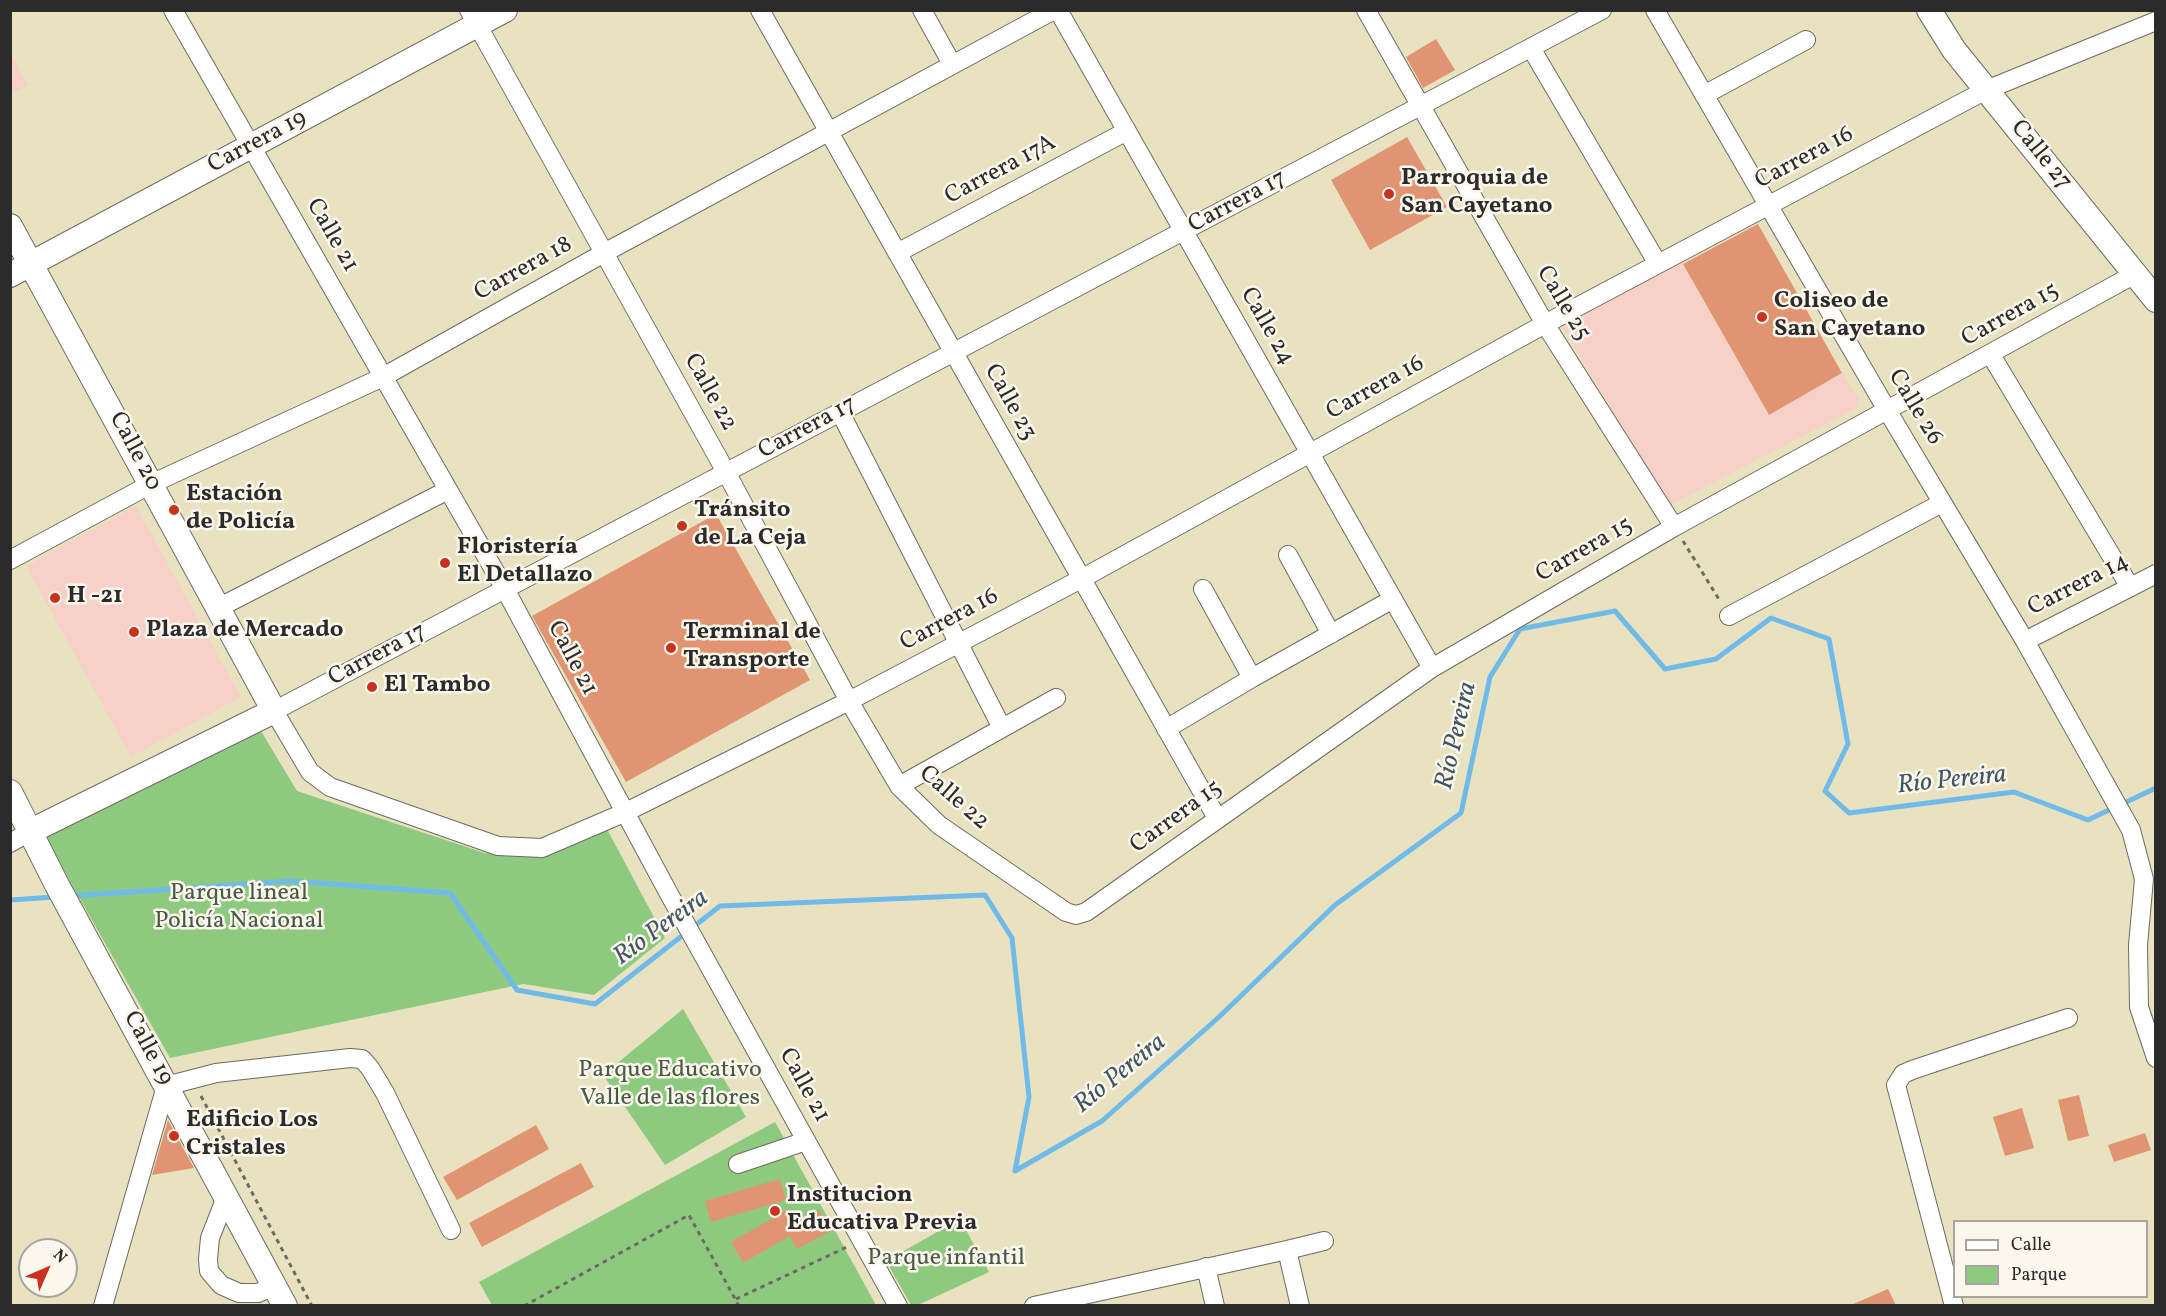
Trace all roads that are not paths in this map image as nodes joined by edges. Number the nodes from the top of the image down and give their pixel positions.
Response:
1 (173, 10) edge
2 (505, 10) edge
3 (760, 10) edge
4 (921, 10) edge
5 (1056, 10) edge
6 (1366, 10) edge
7 (1602, 10) edge
8 (1655, 10) edge
9 (1929, 10) edge
10 (473, 18) edge
11 (2156, 21) edge
12 (1806, 40) dead end
13 (1531, 48) junction
14 (952, 64) junction
15 (1986, 90) junction
16 (1704, 95) junction
17 (1422, 106) junction
18 (828, 131) junction
19 (1126, 132) junction
20 (252, 146) junction
21 (1768, 206) junction
22 (10, 226) edge
23 (1183, 231) junction
24 (604, 253) junction
25 (897, 253) junction
26 (1658, 264) junction
27 (21, 270) edge
28 (2136, 274) junction
29 (2156, 300) edge
30 (1545, 324) junction
31 (953, 353) junction
32 (1991, 355) junction
33 (383, 377) junction
34 (1887, 410) junction
35 (840, 412) junction
36 (1310, 453) junction
37 (726, 472) junction
38 (151, 484) junction
39 (448, 490) junction
40 (1942, 503) junction
41 (1674, 527) junction
42 (1288, 555) dead end
43 (10, 560) edge
44 (2156, 574) edge
45 (1081, 579) junction
46 (2130, 587) junction
47 (505, 589) junction
48 (1203, 589) dead end
49 (1394, 599) junction
50 (218, 608) junction
51 (1729, 616) road end
52 (1331, 634) junction
53 (2025, 641) junction
54 (958, 644) junction
55 (1432, 668) junction
56 (1252, 678) junction
57 (1056, 698) dead end
58 (849, 701) junction
59 (274, 711) junction
60 (1002, 728) junction
61 (1166, 729) junction
62 (899, 786) junction
63 (10, 792) edge
64 (626, 812) junction
65 (1216, 818) junction
66 (31, 831) junction
67 (10, 843) edge
68 (2150, 876) edge
69 (1086, 912) joint
70 (2068, 1018) dead end
71 (2156, 1058) edge
72 (166, 1086) junction
73 (806, 1141) junction
74 (738, 1164) dead end
75 (226, 1197) junction
76 (451, 1230) dead end
77 (1324, 1241) dead end
78 (1287, 1250) junction
79 (1206, 1268) junction
80 (279, 1296) edge
81 (1053, 1303) edge
82 (104, 1305) edge
83 (898, 1305) edge
84 (1034, 1305) edge
85 (1215, 1305) edge
86 (1300, 1305) edge
87 (1954, 1305) edge

1 - 20 street, Calle 21
2 - 10 main road, Carrera 19
3 - 18 street, Calle 23
4 - 14 street
5 - 14 street, Carrera 18
5 - 19 street, Calle 24
6 - 17 street, Calle 25
7 - 13 street, Carrera 17
8 - 16 street, Calle 26
9 - 15 main road, Calle 27
10 - 20 main road, Carrera 19
10 - 24 street, Calle 22
11 - 15 street, Carrera 16
12 - 16 street
13 - 17 street, Carrera 17
13 - 26 street
14 - 18 street, Carrera 18
15 - 21 street, Carrera 16
15 - 28 main road, Calle 27
16 - 21 street, Calle 26
17 - 23 street, Carrera 17
17 - 30 street, Calle 25
18 - 24 street, Carrera 18
18 - 25 street, Calle 23
19 - 23 street, Calle 24
19 - 25 street, Carrera 17A
20 - 27 main road, Carrera 19
20 - 33 street, Calle 21
21 - 26 street, Carrera 16
21 - 34 street, Calle 26
22 - 27 main road, Calle 20
23 - 31 street, Carrera 17
23 - 36 street, Calle 24
24 - 33 street, Carrera 18
24 - 37 street, Calle 22
25 - 31 street, Calle 23
26 - 30 street, Carrera 16
27 - 38 main road, Calle 20
28 - 29 main road, Calle 27
28 - 32 street, Carrera 15
30 - 36 street, Carrera 16
30 - 41 street, Calle 25
31 - 35 street, Carrera 17
31 - 45 street, Calle 23
32 - 34 street, Carrera 15
32 - 46 street
33 - 38 street, Carrera 18
33 - 39 street, Calle 21
34 - 40 street, Calle 26
34 - 41 street, Carrera 15
35 - 37 street, Carrera 17
35 - 54 street
36 - 45 street, Carrera 16
36 - 49 street, Calle 24
37 - 47 street, Carrera 17
37 - 58 street, Calle 22
38 - 43 street, Carrera 18
38 - 50 main road, Calle 20
39 - 47 street, Calle 21
39 - 50 street
40 - 51 street
40 - 53 street, Calle 26
41 - 55 street, Carrera 15
42 - 52 street
44 - 46 street, Carrera 14
45 - 54 street, Carrera 16
45 - 61 street, Calle 23
46 - 53 street, Carrera 14
47 - 59 street, Carrera 17
47 - 64 street, Calle 21
48 - 56 street
49 - 52 street
49 - 55 street, Calle 24
50 - 59 main road, Calle 20
52 - 56 street
53 - 68 street, Calle 26
54 - 58 street, Carrera 16
54 - 60 street
55 - 65 street, Carrera 15
56 - 61 street
57 - 60 street
58 - 62 street, Calle 22
58 - 64 street, Carrera 16
59 - 64 street, Carrera 16
59 - 66 main road, Carrera 17
60 - 62 street
61 - 65 street, Calle 23
62 - 69 street, Calle 22
63 - 66 main road, Calle 19
64 - 73 street, Calle 21
65 - 69 street, Carrera 15
66 - 67 street, Carrera 17
66 - 72 main road, Calle 19
68 - 71 street
70 - 87 street
72 - 75 main road, Calle 19
72 - 76 street
72 - 82 street
73 - 74 street
73 - 83 street, Calle 21
75 - 80 main road, Calle 19
75 - 80 street
77 - 78 street
78 - 79 street
78 - 86 street
79 - 81 street
79 - 85 street
81 - 84 street

